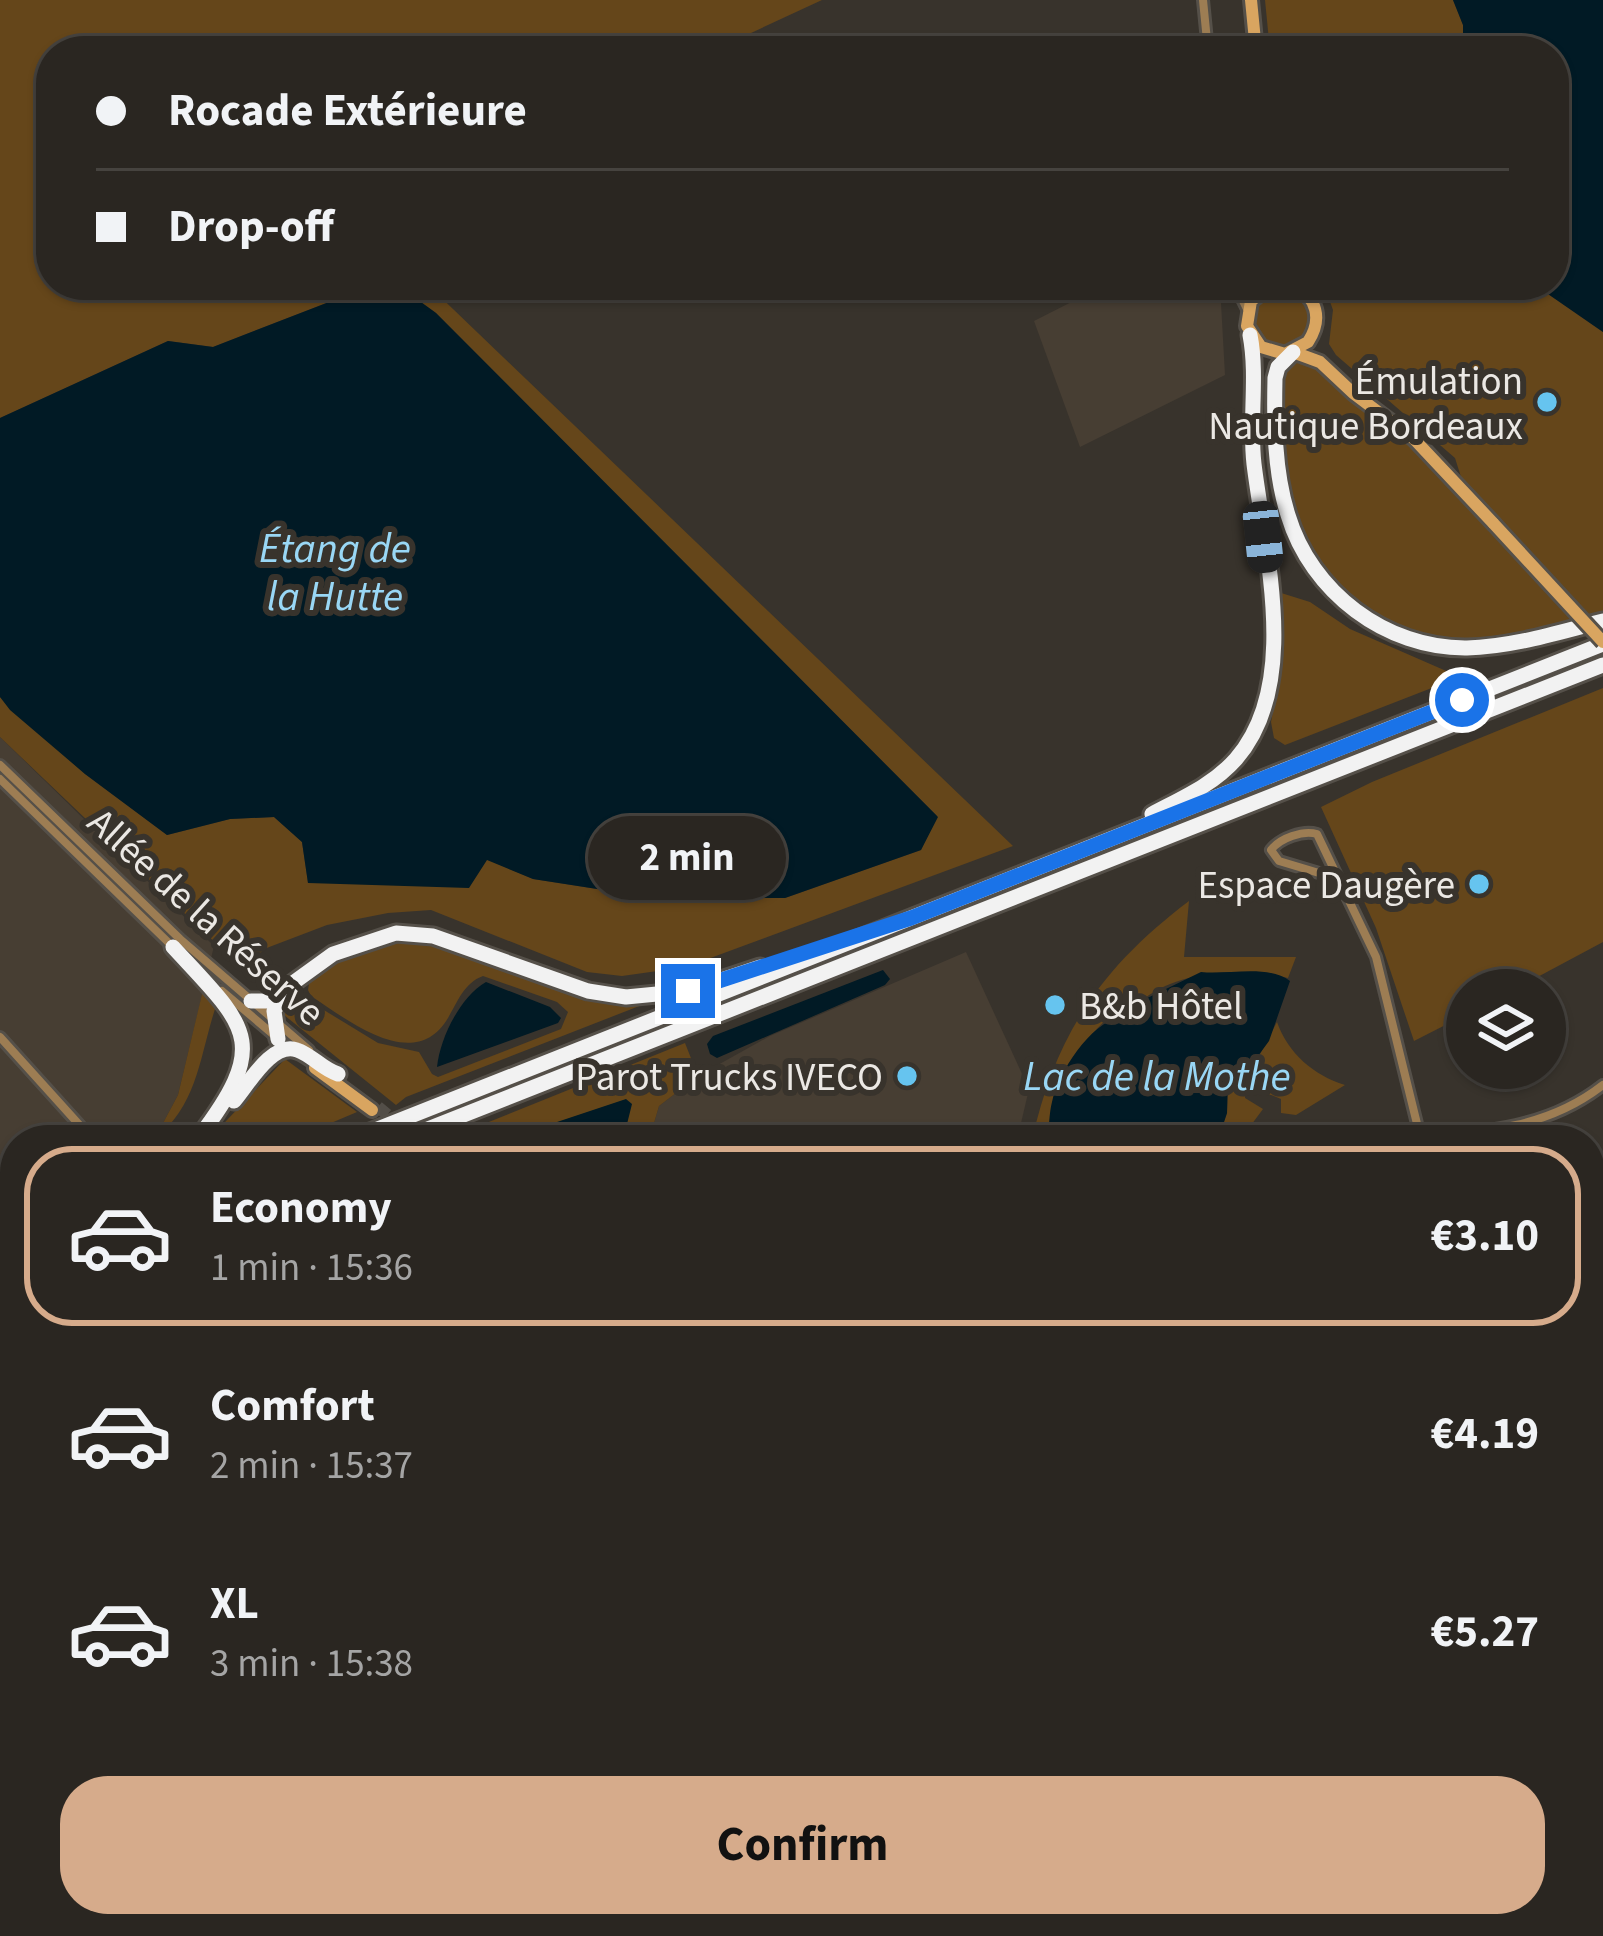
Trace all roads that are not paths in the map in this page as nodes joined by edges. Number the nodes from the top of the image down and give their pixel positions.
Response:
1 (1203, 0) edge
2 (1251, 0) edge
3 (1207, 36) edge
4 (1255, 36) edge
5 (1242, 300) edge
6 (1256, 300) edge
7 (1311, 300) edge
8 (1247, 311) junction
9 (1250, 335) junction
10 (1313, 335) junction
11 (1293, 352) junction
12 (1320, 362) junction
13 (1603, 621) edge
14 (1603, 643) edge
15 (1603, 669) edge
16 (0, 765) edge
17 (0, 779) edge
18 (1061, 860) junction
19 (1339, 880) junction
20 (911, 918) junction
21 (173, 946) junction
22 (292, 984) junction
23 (251, 1001) junction
24 (273, 1019) junction
25 (0, 1037) edge
26 (284, 1043) junction
27 (338, 1074) junction
28 (1603, 1085) edge
29 (450, 1120) junction
30 (79, 1125) edge
31 (207, 1125) edge
32 (210, 1125) edge
33 (388, 1125) edge
34 (438, 1125) edge
35 (444, 1125) edge
36 (1417, 1125) edge
37 (1521, 1125) edge

1 - 3 street
2 - 4 main road
5 - 8 street
6 - 8 main road
7 - 10 main road
8 - 9 main road
9 - 11 main road
9 - 18 highway
10 - 11 main road
10 - 12 main road
11 - 12 main road
11 - 13 highway
12 - 14 main road, bridge
14 - 18 highway
15 - 29 highway
16 - 23 street, Allée de la Réserve
17 - 21 street, Allée de la Réserve
18 - 20 highway
19 - 19 street
19 - 36 street
20 - 22 highway
20 - 33 highway
21 - 26 street, Allée de la Réserve
21 - 31 highway
22 - 23 highway
22 - 24 highway
23 - 24 street, Allée de la Réserve
24 - 26 highway
24 - 27 street, Allée de la Réserve
25 - 30 street
26 - 27 highway
26 - 27 main road, Allée de la Réserve
26 - 32 highway
28 - 37 street
29 - 34 highway
29 - 35 highway

